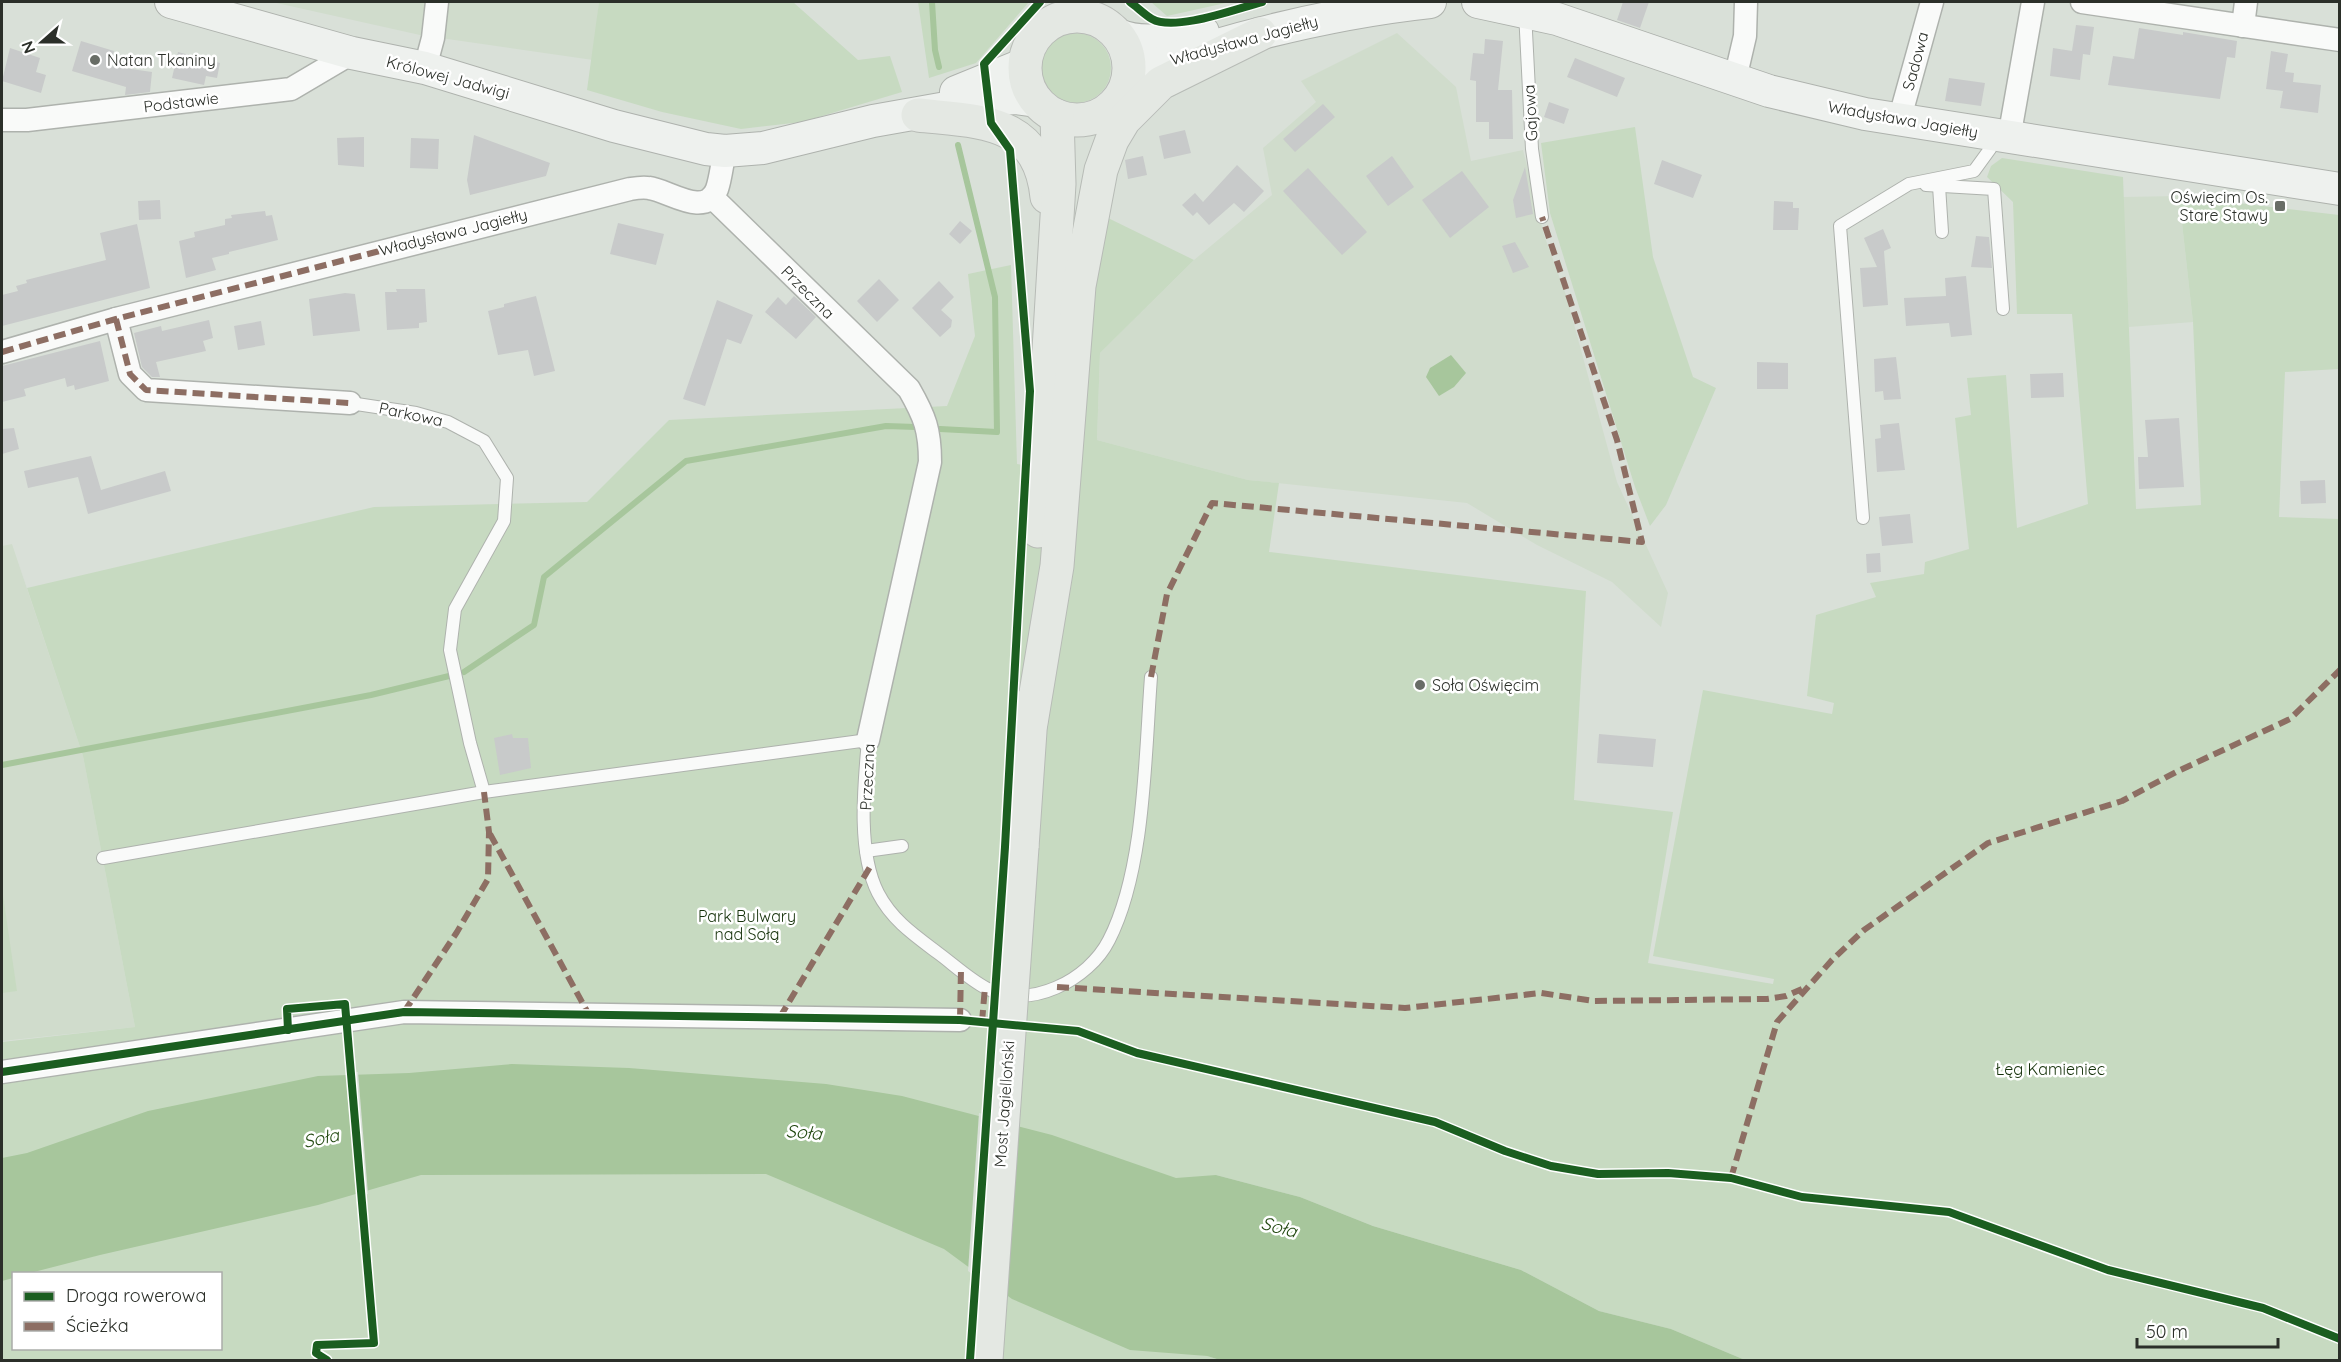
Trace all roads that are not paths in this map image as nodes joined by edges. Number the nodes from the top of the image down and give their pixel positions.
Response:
1 (171, 2) edge
2 (437, 2) edge
3 (1320, 2) edge
4 (1430, 2) edge
5 (1478, 2) edge
6 (1746, 2) edge
7 (1932, 2) edge
8 (2033, 2) edge
9 (2082, 2) edge
10 (2246, 2) edge
11 (1064, 9) edge
12 (1525, 10) junction
13 (1110, 20) edge
14 (2243, 26) junction
15 (1260, 34) junction
16 (2340, 40) edge
17 (351, 53) junction
18 (1025, 64) junction
19 (425, 68) junction
20 (1129, 73) junction
21 (1735, 79) junction
22 (1047, 109) junction
23 (918, 115) junction
24 (1097, 117) junction
25 (2, 120) edge
26 (873, 121) junction
27 (1899, 122) junction
28 (2001, 137) junction
29 (725, 151) junction
30 (1974, 171) junction
31 (1909, 184) junction
32 (1939, 186) junction
33 (1965, 187) junction
34 (2340, 189) edge
35 (712, 197) junction
36 (1542, 217) dead end
37 (1942, 232) dead end
38 (1067, 282) junction
39 (2003, 309) dead end
40 (116, 319) junction
41 (2, 352) edge
42 (350, 403) joint
43 (1863, 518) dead end
44 (1151, 677) dead end
45 (868, 740) junction
46 (484, 792) junction
47 (902, 846) dead end
48 (866, 851) junction
49 (103, 858) dead end
50 (960, 1020) dead end
51 (2, 1072) edge
52 (986, 1360) edge

1 - 17 street, Królowej Jadwigi
2 - 19 street
3 - 13 street, Władysława Jagiełły
4 - 15 street, Władysława Jagiełły
5 - 12 street, Władysława Jagiełły
6 - 21 street
7 - 27 street, Sadowa
8 - 28 street
9 - 14 street
10 - 14 street
11 - 13 main road
11 - 18 main road
12 - 21 street, Władysława Jagiełły
12 - 36 lane, Gajowa
13 - 20 main road
14 - 16 street
15 - 20 street, Władysława Jagiełły
15 - 38 main road
17 - 19 street, Królowej Jadwigi
17 - 25 street, Podstawie
18 - 22 main road
18 - 26 street
19 - 29 street, Królowej Jadwigi
20 - 24 main road
21 - 27 street, Władysława Jagiełły
22 - 23 street
22 - 24 main road
22 - 38 main road
23 - 26 street
23 - 38 main road
24 - 38 main road
26 - 29 street
27 - 28 street, Władysława Jagiełły
28 - 30 lane
28 - 34 street, Władysława Jagiełły
29 - 35 street
30 - 31 lane
30 - 33 lane
31 - 32 lane
31 - 43 lane
32 - 33 lane
32 - 37 lane
33 - 39 lane
35 - 40 street, Władysława Jagiełły
35 - 45 street, Przeczna
38 - 52 main road, Most Jagielloński, bridge
40 - 41 street, Władysława Jagiełły
40 - 42 street, Parkowa
42 - 46 lane, Parkowa
44 - 48 lane, Przeczna
45 - 46 lane
45 - 48 lane, Przeczna
46 - 49 lane
47 - 48 lane
50 - 51 street

